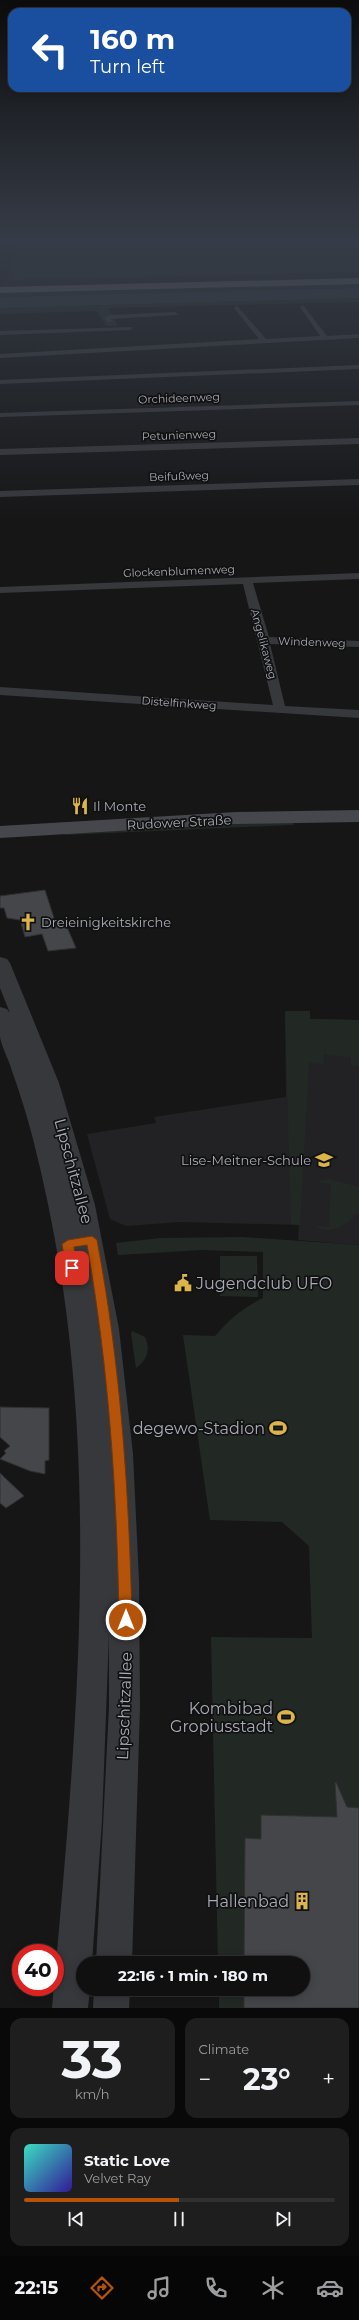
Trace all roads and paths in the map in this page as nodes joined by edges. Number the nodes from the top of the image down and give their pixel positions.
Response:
1 (259, 335) edge
2 (323, 335) edge
3 (359, 336) edge
4 (325, 338) junction
5 (264, 341) junction
6 (0, 356) edge
7 (359, 367) edge
8 (0, 382) edge
9 (359, 403) edge
10 (0, 415) edge
11 (359, 441) edge
12 (0, 452) edge
13 (359, 482) edge
14 (0, 494) edge
15 (359, 576) edge
16 (247, 580) junction
17 (0, 590) edge
18 (264, 640) junction
19 (359, 644) edge
20 (0, 691) edge
21 (280, 709) junction
22 (359, 714) edge
23 (359, 816) edge
24 (319, 822) junction
25 (359, 829) edge
26 (0, 832) edge
27 (55, 836) junction
28 (0, 846) edge
29 (2, 972) edge
30 (0, 1014) edge
31 (80, 1242) junction
32 (94, 1328) junction
33 (79, 1956) edge
34 (114, 1956) edge
35 (76, 1976) edge
36 (112, 1996) edge
37 (70, 2008) edge
38 (111, 2008) edge

1 - 5 street
2 - 4 street
3 - 4 street
4 - 5 street
5 - 6 street
7 - 8 street
9 - 10 street, Orchideenweg
11 - 12 street, Petunienweg
13 - 14 street, Beifußweg
15 - 16 street, Glockenblumenweg
16 - 17 street, Glockenblumenweg
16 - 18 street, Angelikaweg
18 - 19 street, Windenweg
18 - 21 street, Angelikaweg
20 - 21 street, Distelfinkweg
21 - 22 street, Distelfinkweg
23 - 24 main road, Rudower Straße
24 - 25 main road, Rudower Straße
24 - 27 main road, Rudower Straße
26 - 27 main road, Rudower Straße
27 - 28 main road, Rudower Straße
29 - 31 street, Lipschitzallee
30 - 31 street, Lipschitzallee
31 - 32 street, Lipschitzallee
32 - 33 street, Lipschitzallee
32 - 34 street, Lipschitzallee
35 - 37 street, Lipschitzallee
36 - 38 street

